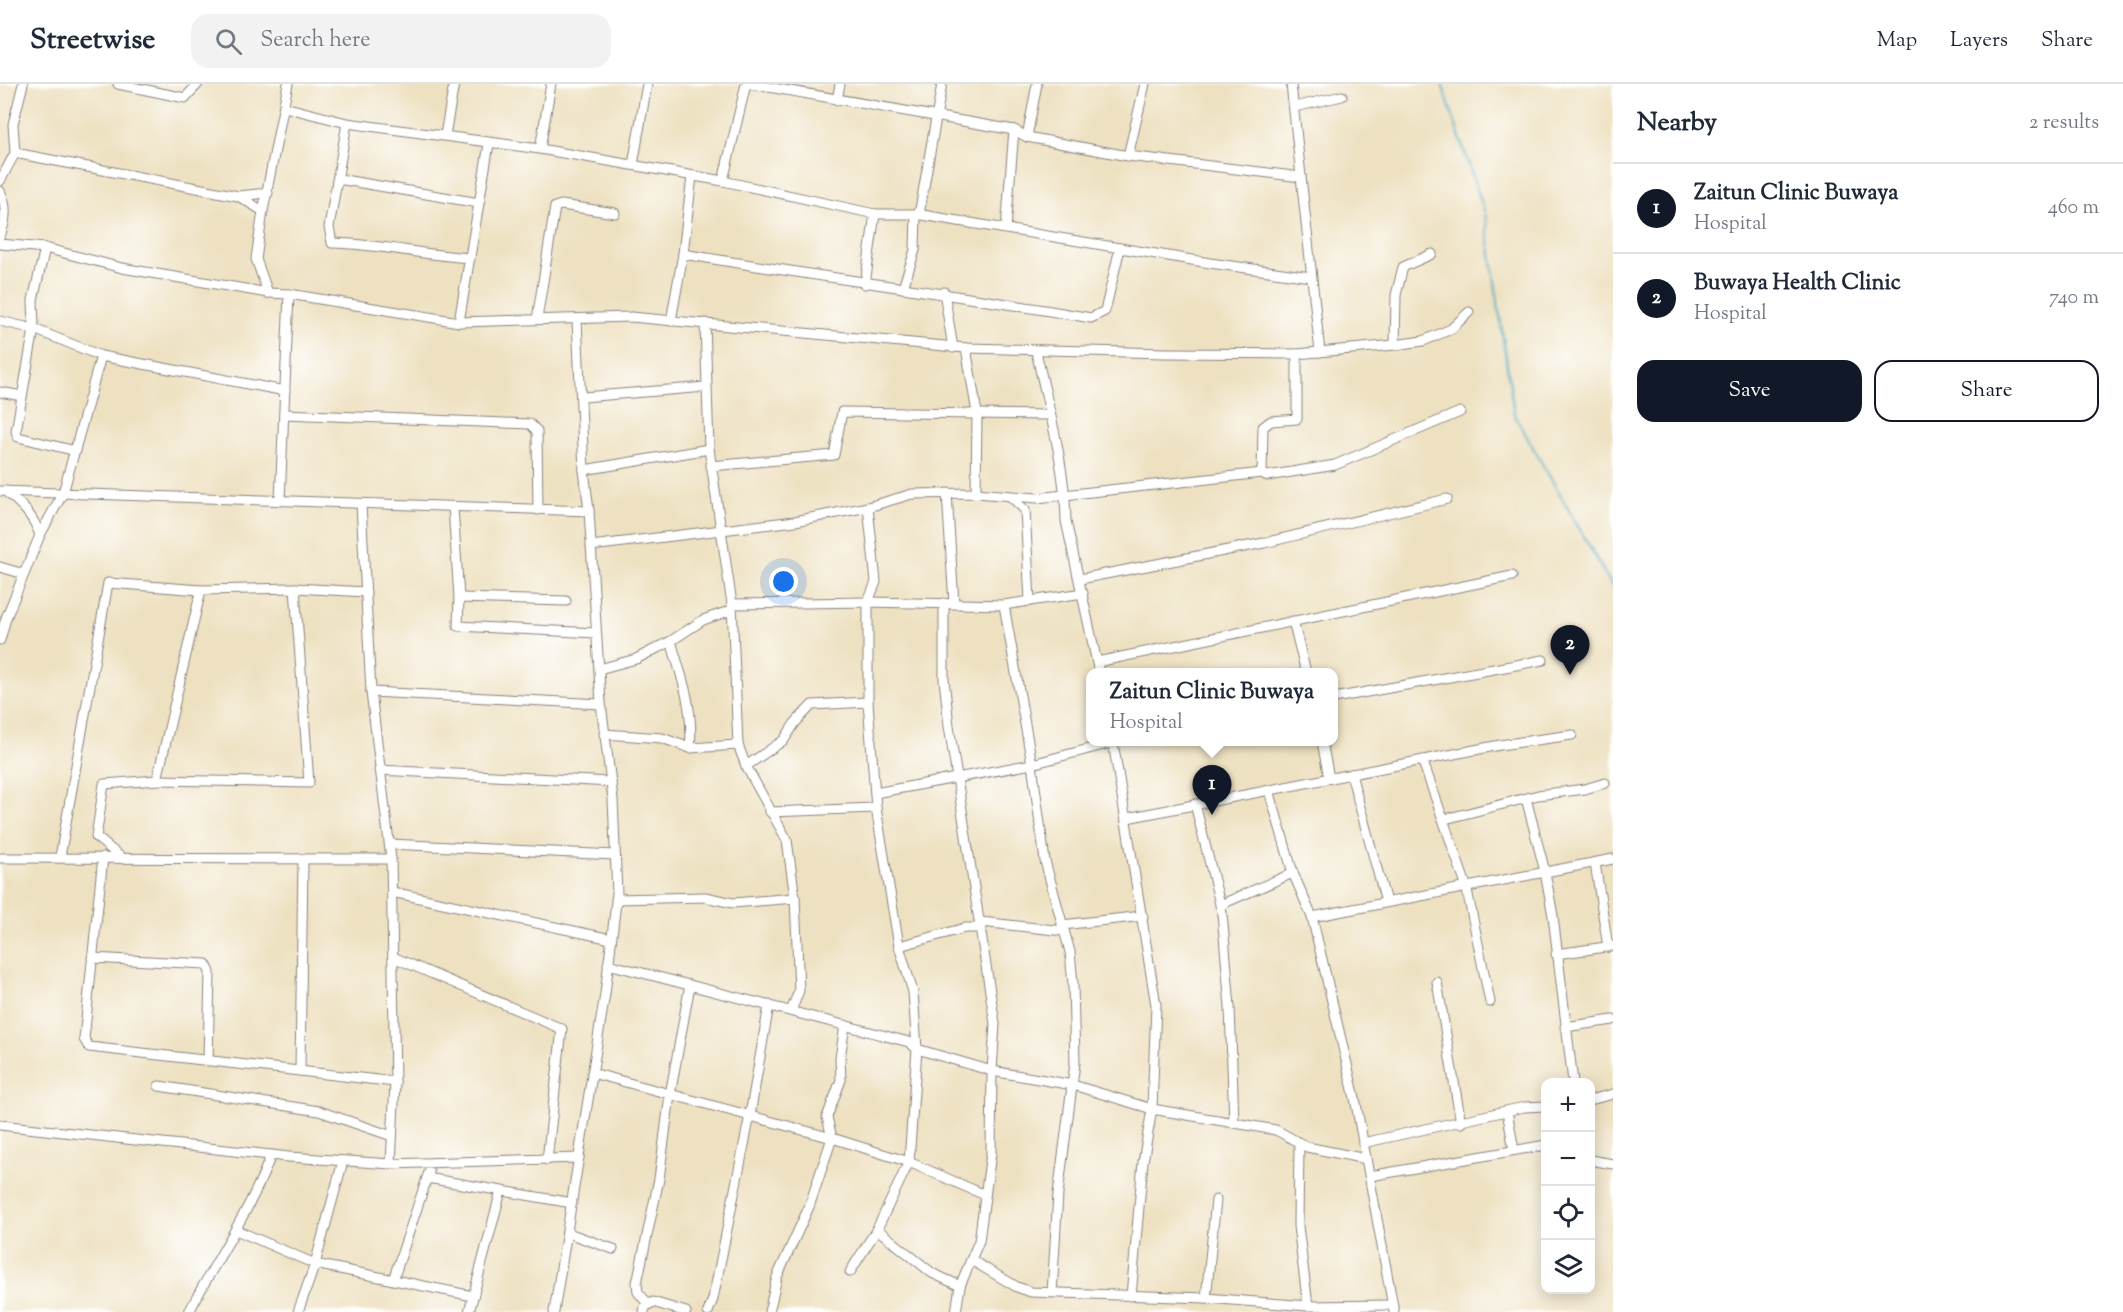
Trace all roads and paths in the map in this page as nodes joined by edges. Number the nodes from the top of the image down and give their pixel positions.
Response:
1 (22, 84) edge
2 (118, 84) edge
3 (198, 84) edge
4 (288, 84) edge
5 (454, 84) edge
6 (551, 84) edge
7 (647, 84) edge
8 (746, 84) edge
9 (751, 84) edge
10 (840, 84) edge
11 (942, 84) edge
12 (1037, 84) edge
13 (1145, 84) edge
14 (1291, 84) edge
15 (1342, 96) dead end
16 (837, 100) junction
17 (284, 107) junction
18 (1295, 107) junction
19 (937, 117) junction
20 (347, 123) junction
21 (1014, 130) junction
22 (445, 135) junction
23 (1027, 137) junction
24 (489, 144) junction
25 (540, 149) junction
26 (15, 153) junction
27 (1128, 156) junction
28 (633, 165) junction
29 (692, 176) junction
30 (1301, 177) junction
31 (338, 179) junction
32 (0, 181) edge
33 (723, 181) junction
34 (0, 191) edge
35 (268, 193) junction
36 (238, 196) junction
37 (479, 203) junction
38 (263, 211) junction
39 (615, 213) dead end
40 (874, 214) junction
41 (918, 214) junction
42 (1006, 229) junction
43 (0, 236) edge
44 (0, 244) edge
45 (45, 248) junction
46 (1120, 248) junction
47 (683, 254) junction
48 (1432, 254) dead end
49 (470, 258) junction
50 (1311, 277) junction
51 (865, 284) junction
52 (903, 288) junction
53 (944, 292) junction
54 (268, 293) junction
55 (289, 294) junction
56 (1469, 312) dead end
57 (537, 319) junction
58 (577, 320) junction
59 (0, 321) edge
60 (671, 321) junction
61 (459, 322) junction
62 (705, 323) junction
63 (33, 328) junction
64 (1395, 345) junction
65 (953, 348) junction
66 (966, 348) junction
67 (1036, 351) junction
68 (1320, 352) junction
69 (1297, 354) junction
70 (101, 356) junction
71 (706, 387) junction
72 (285, 391) junction
73 (0, 392) edge
74 (22, 396) junction
75 (582, 397) junction
76 (1460, 412) dead end
77 (977, 413) junction
78 (284, 414) junction
79 (1050, 415) junction
80 (709, 449) junction
81 (76, 451) junction
82 (711, 466) junction
83 (584, 470) junction
84 (1262, 473) junction
85 (2, 491) edge
86 (63, 493) junction
87 (947, 493) junction
88 (976, 493) junction
89 (1066, 495) junction
90 (1011, 497) junction
91 (1037, 498) junction
92 (1447, 499) dead end
93 (280, 501) junction
94 (361, 504) junction
95 (453, 507) junction
96 (868, 507) junction
97 (538, 510) junction
98 (1025, 510) junction
99 (589, 511) junction
100 (722, 532) junction
101 (40, 535) junction
102 (591, 546) junction
103 (0, 567) edge
104 (24, 574) junction
105 (1512, 576) dead end
106 (1080, 579) junction
107 (295, 588) junction
108 (201, 590) junction
109 (366, 592) junction
110 (1083, 593) junction
111 (459, 598) junction
112 (566, 601) dead end
113 (1030, 601) junction
114 (868, 602) junction
115 (944, 603) junction
116 (954, 603) junction
117 (1004, 605) junction
118 (732, 607) junction
119 (1293, 621) junction
120 (596, 633) junction
121 (0, 640) edge
122 (671, 641) junction
123 (1543, 660) dead end
124 (1097, 662) junction
125 (1098, 668) edge
126 (1305, 668) edge
127 (599, 669) junction
128 (371, 692) junction
129 (1338, 697) edge
130 (868, 702) junction
131 (601, 704) junction
132 (604, 734) junction
133 (1572, 735) dead end
134 (738, 745) junction
135 (1099, 746) edge
136 (1115, 746) edge
137 (1323, 746) edge
138 (690, 748) junction
139 (1423, 762) junction
140 (1032, 764) junction
141 (746, 766) junction
142 (379, 770) junction
143 (1351, 774) junction
144 (1329, 778) junction
145 (958, 779) junction
146 (157, 780) junction
147 (611, 782) junction
148 (1605, 783) dead end
149 (1269, 790) junction
150 (874, 793) junction
151 (1526, 798) junction
152 (1195, 804) junction
153 (876, 808) junction
154 (770, 812) junction
155 (1127, 818) junction
156 (1445, 819) junction
157 (390, 844) junction
158 (615, 855) junction
159 (60, 857) junction
160 (103, 857) junction
161 (0, 858) edge
162 (123, 859) junction
163 (391, 859) junction
164 (1613, 859) edge
165 (303, 860) junction
166 (1595, 863) junction
167 (1545, 872) junction
168 (1293, 873) junction
169 (1467, 885) junction
170 (392, 892) junction
171 (795, 898) junction
172 (616, 899) junction
173 (1386, 902) junction
174 (1220, 905) junction
175 (1143, 916) junction
176 (1312, 917) junction
177 (981, 925) junction
178 (1063, 928) junction
179 (611, 939) junction
180 (899, 946) junction
181 (1611, 946) edge
182 (1556, 954) junction
183 (393, 957) junction
184 (92, 958) junction
185 (608, 964) junction
186 (1437, 982) dead end
187 (690, 985) junction
188 (1490, 1002) dead end
189 (769, 1005) junction
190 (791, 1011) junction
191 (1613, 1020) edge
192 (845, 1025) junction
193 (1565, 1027) junction
194 (917, 1049) junction
195 (208, 1061) junction
196 (300, 1071) junction
197 (992, 1071) junction
198 (592, 1073) junction
199 (1572, 1078) edge
200 (395, 1082) junction
201 (1073, 1085) junction
202 (159, 1086) dead end
203 (1613, 1094) edge
204 (670, 1095) junction
205 (1595, 1099) edge
206 (1541, 1107) edge
207 (1152, 1109) junction
208 (1507, 1111) junction
209 (750, 1115) junction
210 (1234, 1123) junction
211 (1461, 1123) junction
212 (0, 1125) edge
213 (392, 1136) junction
214 (832, 1138) junction
215 (1299, 1143) junction
216 (1363, 1143) junction
217 (1541, 1146) edge
218 (1514, 1150) junction
219 (271, 1155) junction
220 (579, 1158) junction
221 (1366, 1159) junction
222 (547, 1160) junction
223 (343, 1161) junction
224 (1595, 1161) edge
225 (909, 1162) junction
226 (391, 1164) junction
227 (431, 1164) junction
228 (1613, 1164) edge
229 (1370, 1176) junction
230 (427, 1178) junction
231 (501, 1191) junction
232 (985, 1195) junction
233 (1216, 1200) dead end
234 (572, 1203) junction
235 (877, 1229) junction
236 (236, 1230) junction
237 (568, 1233) junction
238 (614, 1249) dead end
239 (971, 1260) junction
240 (315, 1264) junction
241 (850, 1272) dead end
242 (393, 1280) junction
243 (960, 1286) junction
244 (1052, 1293) junction
245 (473, 1296) junction
246 (1131, 1296) junction
247 (1206, 1298) junction
248 (1308, 1306) junction
249 (646, 1308) edge
250 (1394, 1309) edge
251 (189, 1312) edge
252 (298, 1312) edge
253 (469, 1312) edge
254 (554, 1312) edge
255 (686, 1312) edge
256 (708, 1312) edge
257 (769, 1312) edge
258 (956, 1312) edge

1 - 26 street
2 - 3 street
4 - 17 street
5 - 22 street
6 - 25 street
7 - 28 street
8 - 33 street
9 - 16 street
10 - 16 street
11 - 19 street
12 - 23 street
13 - 27 street
14 - 18 street
15 - 18 street
16 - 19 street
17 - 20 street
17 - 35 street
18 - 30 street
19 - 21 street
19 - 41 street
20 - 22 street
20 - 31 street
21 - 23 street
21 - 42 street
22 - 24 street
23 - 27 street
24 - 25 street
24 - 37 street
25 - 28 street
26 - 32 street
26 - 36 street
27 - 30 street
28 - 29 street
29 - 33 street
29 - 47 street
30 - 50 street
31 - 37 street
31 - 49 street
33 - 40 street
34 - 43 street
35 - 36 street
35 - 38 street
36 - 38 street
37 - 49 street
38 - 54 street
39 - 57 street
40 - 41 street
40 - 51 street
41 - 42 street
41 - 52 street
42 - 46 street
44 - 45 street
45 - 54 street
45 - 63 street
46 - 50 street
46 - 53 street
47 - 51 street
47 - 60 street
48 - 64 street
49 - 61 street
50 - 68 street
51 - 52 street
52 - 53 street
53 - 65 street
54 - 55 street
55 - 61 street
55 - 72 street
56 - 64 street
57 - 58 street
57 - 61 street
58 - 60 street
58 - 75 street
59 - 63 street
60 - 62 street
62 - 65 street
62 - 71 street
63 - 70 street
63 - 74 street
64 - 68 street
65 - 66 street
66 - 67 street
66 - 77 street
67 - 69 street
67 - 79 street
68 - 69 street
69 - 84 street
70 - 72 street
70 - 81 street
71 - 75 street
71 - 80 street
72 - 78 street
73 - 74 street
74 - 81 street
75 - 83 street
76 - 84 street
77 - 79 street
77 - 82 street
77 - 88 street
78 - 93 street
78 - 97 street
79 - 89 street
80 - 82 street
80 - 83 street
81 - 86 street
82 - 100 street
83 - 99 street
84 - 89 street
85 - 86 street
85 - 101 street
86 - 93 street
86 - 101 street
87 - 88 street
87 - 96 street
87 - 116 street
88 - 90 street
89 - 91 street
89 - 106 street
90 - 91 street
90 - 98 street
91 - 98 street
92 - 106 street
93 - 94 street
94 - 95 street
94 - 109 street
95 - 97 street
95 - 111 street
96 - 100 street
96 - 114 street
97 - 99 street
98 - 113 street
99 - 102 street
100 - 102 street
100 - 118 street
101 - 104 street
102 - 120 street
103 - 104 street
104 - 121 street
105 - 119 street
106 - 110 street
107 - 108 street
107 - 109 street
107 - 146 street
108 - 146 street
108 - 159 street
109 - 128 street
110 - 113 street
110 - 124 street
111 - 112 street
111 - 120 street
113 - 117 street
114 - 115 street
114 - 118 street
114 - 130 street
115 - 116 street
115 - 145 street
116 - 117 street
117 - 140 street
118 - 122 street
118 - 134 street
119 - 124 street
119 - 126 street
120 - 127 street
122 - 127 street
122 - 138 street
123 - 129 street
124 - 125 street
127 - 131 street
128 - 131 street
128 - 142 street
130 - 141 street
130 - 150 street
131 - 132 street
132 - 138 street
132 - 147 street
133 - 139 street
134 - 138 street
134 - 141 street
135 - 140 street
136 - 155 street
137 - 144 street
139 - 143 street
139 - 156 street
140 - 145 street
140 - 178 street
141 - 154 street
142 - 147 street
142 - 157 street
143 - 144 street
143 - 173 street
144 - 149 street
145 - 150 street
145 - 177 street
146 - 162 street
147 - 158 street
148 - 151 street
149 - 152 street
149 - 168 street
150 - 153 street
151 - 156 street
151 - 167 street
152 - 155 street
152 - 174 street
153 - 154 street
153 - 180 street
154 - 171 street
155 - 175 street
156 - 169 street
157 - 158 street
157 - 163 street
158 - 172 street
159 - 160 street
159 - 161 street
160 - 162 street
160 - 184 street
162 - 165 street
163 - 165 street
163 - 170 street
164 - 166 street
165 - 196 street
166 - 167 street
166 - 181 street
167 - 169 street
167 - 182 street
168 - 174 street
168 - 176 street
169 - 173 street
169 - 188 street
170 - 179 street
170 - 183 street
171 - 172 street
171 - 190 street
172 - 179 street
173 - 176 street
174 - 210 street
175 - 178 street
175 - 207 street
176 - 216 street
177 - 178 street
177 - 180 street
177 - 197 street
178 - 201 street
179 - 185 street
180 - 194 street
181 - 182 street
182 - 193 street
183 - 200 street
183 - 222 street
184 - 195 street
184 - 195 street
185 - 187 street
185 - 198 street
186 - 211 street
187 - 189 street
187 - 204 street
189 - 190 street
189 - 209 street
190 - 192 street
191 - 193 street
192 - 194 street
192 - 214 street
193 - 199 street
194 - 197 street
194 - 225 street
195 - 196 street
196 - 200 street
197 - 201 street
197 - 232 street
198 - 204 street
198 - 220 street
200 - 213 street
201 - 207 street
201 - 244 street
202 - 213 street
203 - 205 street
204 - 209 street
204 - 249 street
206 - 208 street
207 - 210 street
207 - 246 street
208 - 211 street
208 - 218 street
209 - 214 street
209 - 256 street
210 - 215 street
211 - 216 street
212 - 219 street
213 - 226 street
214 - 225 street
214 - 257 street
215 - 221 street
215 - 248 street
216 - 221 street
217 - 218 street
218 - 229 street
219 - 223 street
219 - 236 street
220 - 222 street
220 - 234 street
221 - 229 street
222 - 227 street
223 - 226 street
223 - 240 street
224 - 228 street
225 - 232 street
225 - 235 street
226 - 227 street
227 - 230 street
229 - 250 street
230 - 231 street
230 - 242 street
231 - 234 street
231 - 245 street
232 - 239 street
233 - 247 street
234 - 237 street
235 - 241 street
235 - 243 street
236 - 240 street
236 - 251 street
237 - 238 street
237 - 254 street
239 - 243 street
239 - 244 street
240 - 242 street
240 - 252 street
242 - 245 street
243 - 258 street
244 - 246 street
245 - 253 street
246 - 247 street
247 - 248 street
248 - 250 street
249 - 255 street

